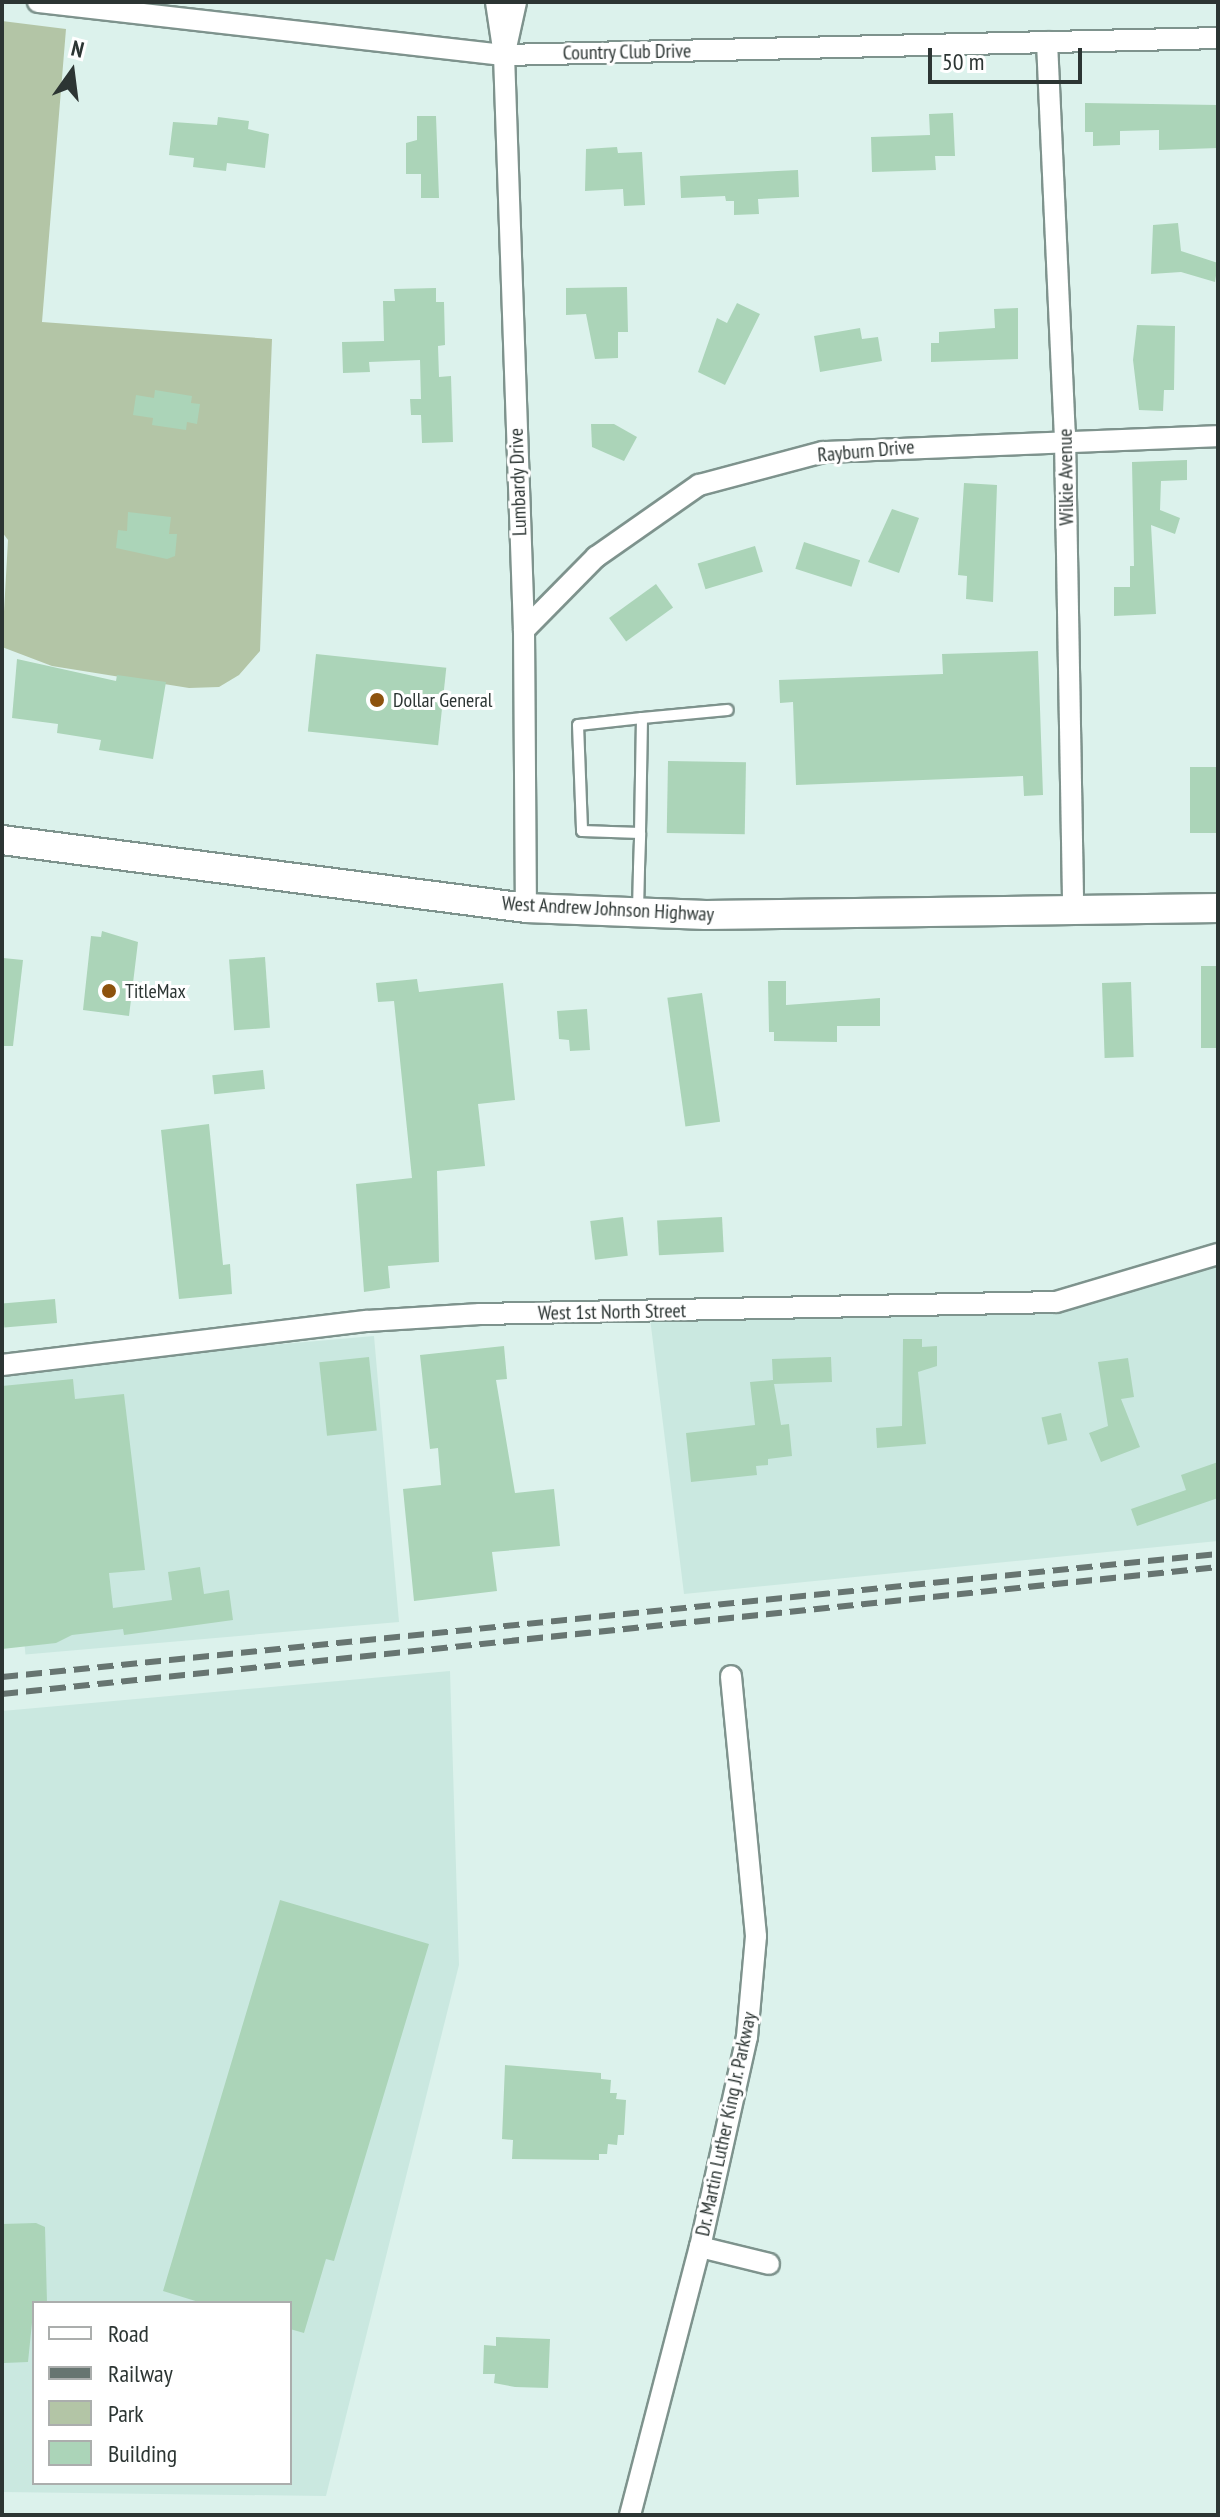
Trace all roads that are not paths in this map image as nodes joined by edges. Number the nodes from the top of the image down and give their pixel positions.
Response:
1 (38, 2) edge
2 (496, 2) edge
3 (516, 2) edge
4 (1218, 38) edge
5 (1047, 42) junction
6 (504, 55) junction
7 (1218, 436) edge
8 (1065, 439) junction
9 (524, 630) junction
10 (728, 710) dead end
11 (642, 718) junction
12 (640, 833) junction
13 (2, 840) edge
14 (526, 908) junction
15 (1218, 908) edge
16 (638, 912) junction
17 (1073, 912) junction
18 (1218, 1254) edge
19 (2, 1365) edge
20 (731, 1676) dead end
21 (700, 2247) junction
22 (769, 2264) dead end
23 (630, 2515) edge

1 - 6 street, Country Club Drive
2 - 6 street
3 - 6 street
4 - 5 street, Country Club Drive
5 - 6 street, Country Club Drive
5 - 8 street, Wilkie Avenue
6 - 9 street, Lumbardy Drive
7 - 8 street, Rayburn Drive
8 - 9 street, Rayburn Drive
8 - 17 street, Wilkie Avenue
9 - 14 street, Lumbardy Drive
10 - 11 lane
11 - 12 lane
11 - 12 lane
12 - 16 lane
13 - 14 main road, West Andrew Johnson Highway
14 - 16 main road, West Andrew Johnson Highway
15 - 17 main road, West Andrew Johnson Highway
16 - 17 main road, West Andrew Johnson Highway
18 - 19 street, West 1st North Street
20 - 21 street, Dr. Martin Luther King Jr. Parkway
21 - 22 street
21 - 23 street, Dr. Martin Luther King Jr. Parkway

